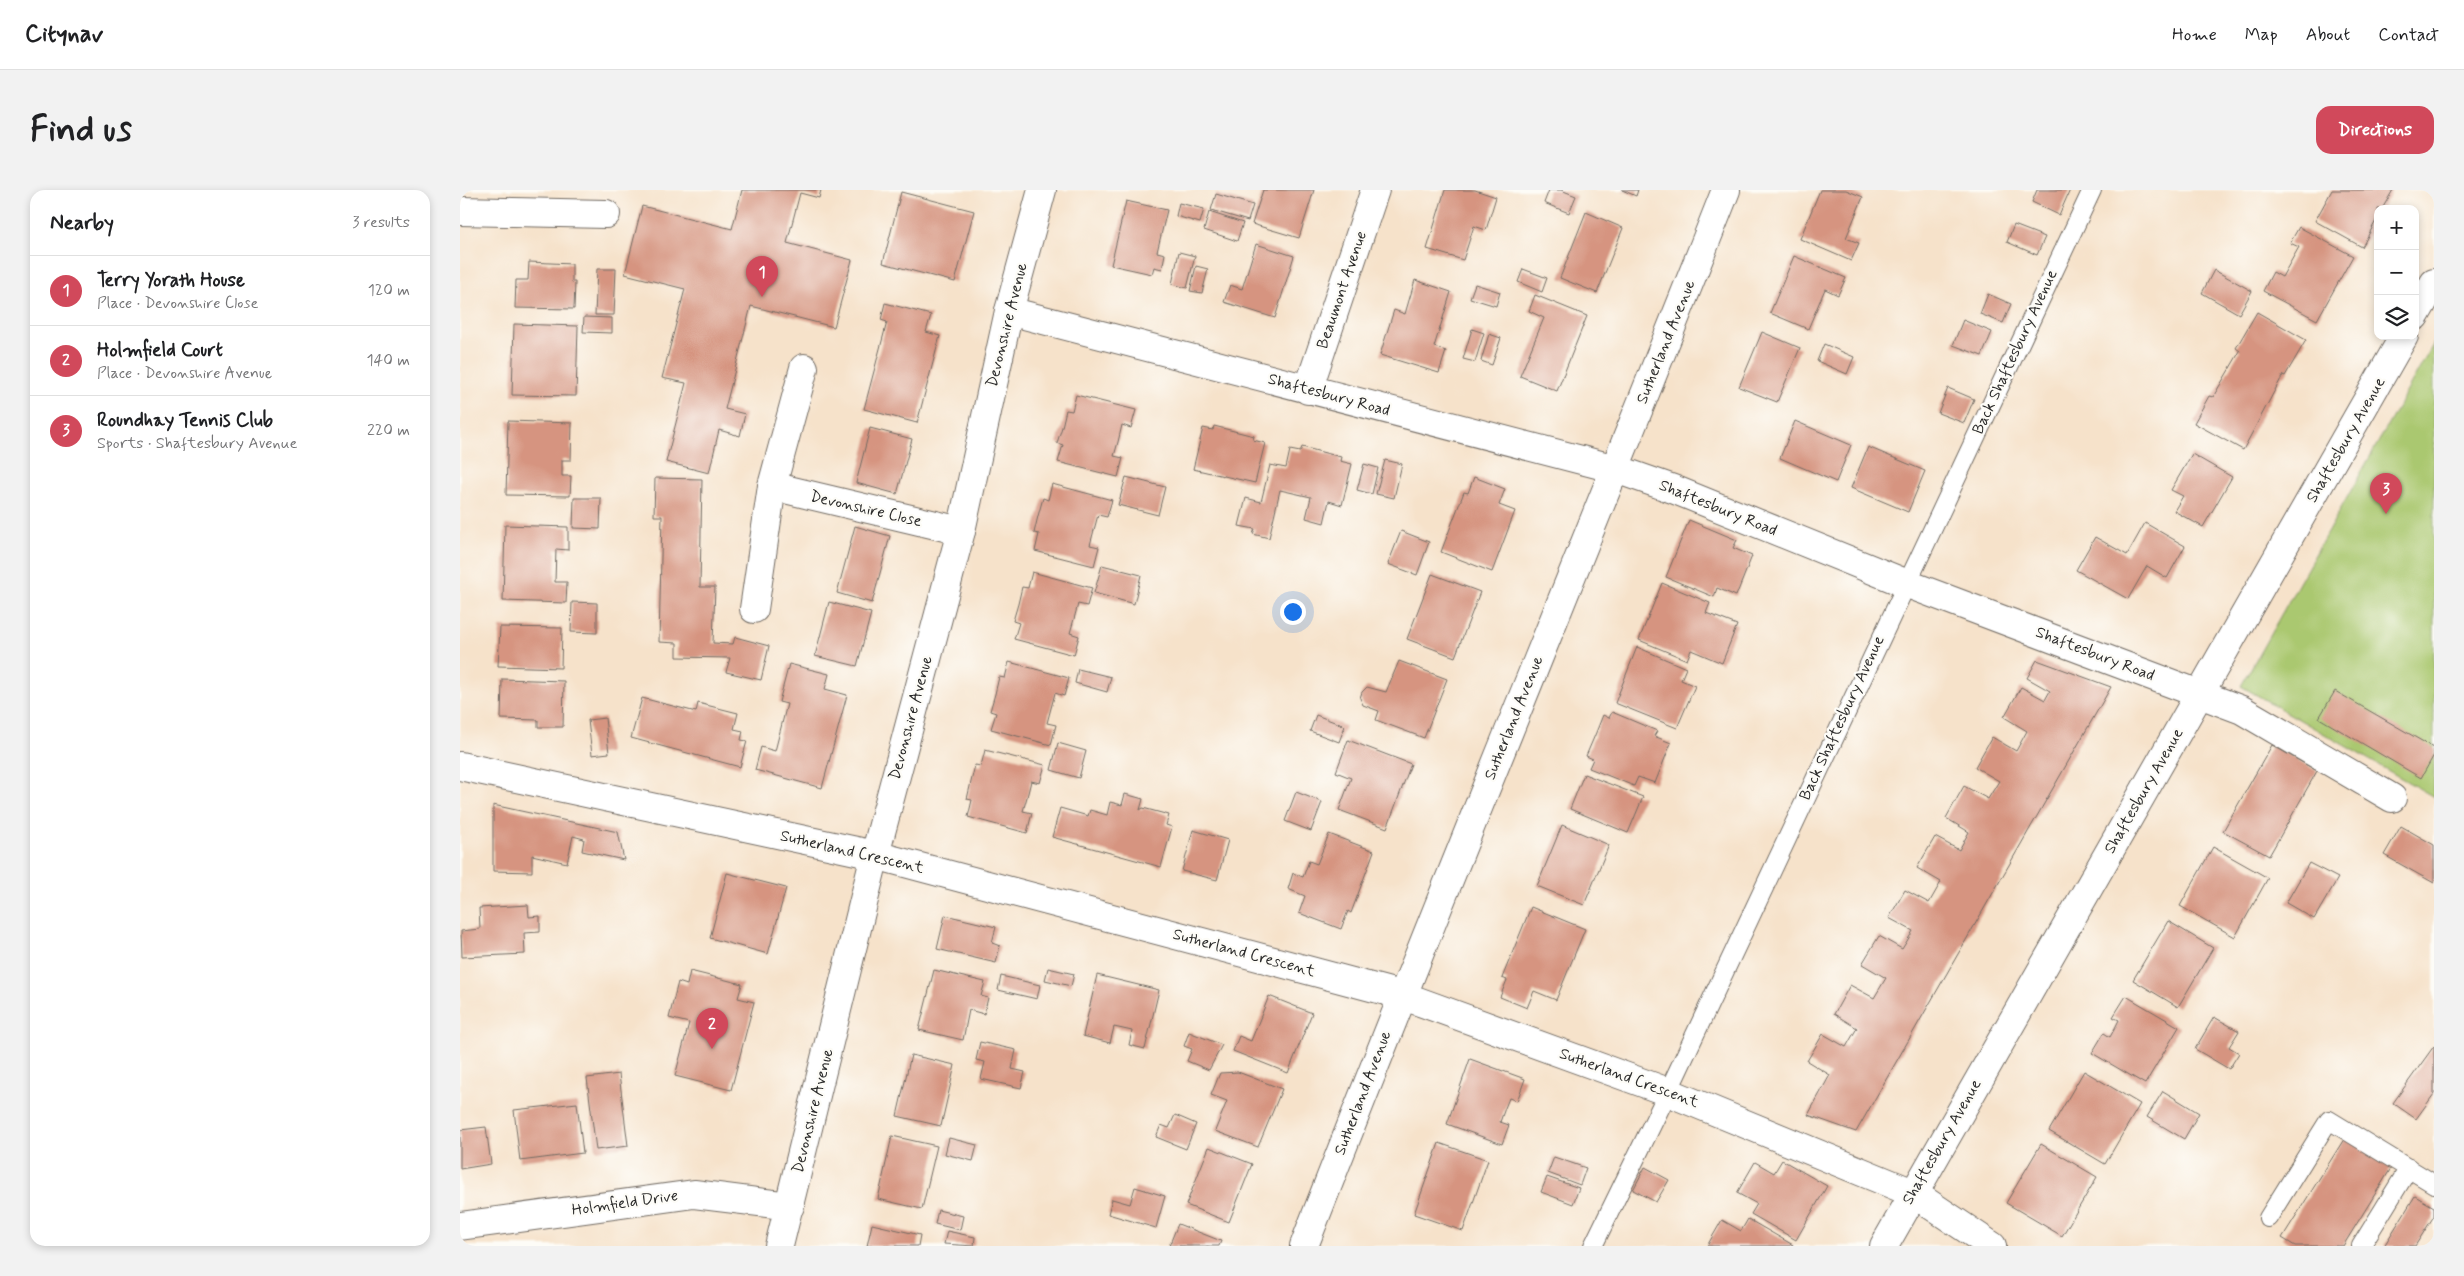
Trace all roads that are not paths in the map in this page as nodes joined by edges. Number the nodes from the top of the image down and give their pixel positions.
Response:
1 (1042, 190) edge
2 (1375, 190) edge
3 (1726, 190) edge
4 (2092, 190) edge
5 (460, 211) edge
6 (606, 214) dead end
7 (2434, 283) edge
8 (2419, 309) edge
9 (1009, 311) junction
10 (2402, 340) edge
11 (804, 368) dead end
12 (1308, 390) junction
13 (1616, 469) junction
14 (772, 486) junction
15 (961, 531) junction
16 (1905, 583) junction
17 (754, 609) dead end
18 (2199, 694) junction
19 (460, 766) edge
20 (2392, 798) dead end
21 (875, 855) junction
22 (1401, 995) junction
23 (1668, 1092) junction
24 (2409, 1168) junction
25 (2434, 1184) edge
26 (1913, 1193) junction
27 (790, 1206) junction
28 (2268, 1218) dead end
29 (460, 1226) edge
30 (779, 1246) edge
31 (1304, 1246) edge
32 (1593, 1246) edge
33 (1884, 1246) edge
34 (1992, 1246) edge
35 (2361, 1246) edge

1 - 9 street, Devonshire Avenue
2 - 12 street, Beaumont Avenue
3 - 13 street, Sutherland Avenue
4 - 16 lane, Back Shaftesbury Avenue
5 - 6 street
7 - 8 street
9 - 12 street, Shaftesbury Road
9 - 15 street, Devonshire Avenue
10 - 18 street, Shaftesbury Avenue
11 - 14 street
12 - 13 street, Shaftesbury Road
13 - 16 street, Shaftesbury Road
13 - 22 street, Sutherland Avenue
14 - 15 street, Devonshire Close
14 - 17 street
15 - 21 street, Devonshire Avenue
16 - 18 street, Shaftesbury Road
16 - 23 lane, Back Shaftesbury Avenue
18 - 20 street, Shaftesbury Road
18 - 26 street, Shaftesbury Avenue
19 - 21 street, Sutherland Crescent
21 - 22 street, Sutherland Crescent
21 - 27 street, Devonshire Avenue
22 - 23 street, Sutherland Crescent
22 - 31 street, Sutherland Avenue
23 - 26 street, Sutherland Crescent
23 - 32 lane, Back Shaftesbury Avenue
24 - 25 lane
24 - 28 lane
24 - 35 lane
26 - 33 street, Shaftesbury Avenue
26 - 34 street, Sutherland Crescent
27 - 29 street, Holmfield Drive
27 - 30 street, Devonshire Avenue

